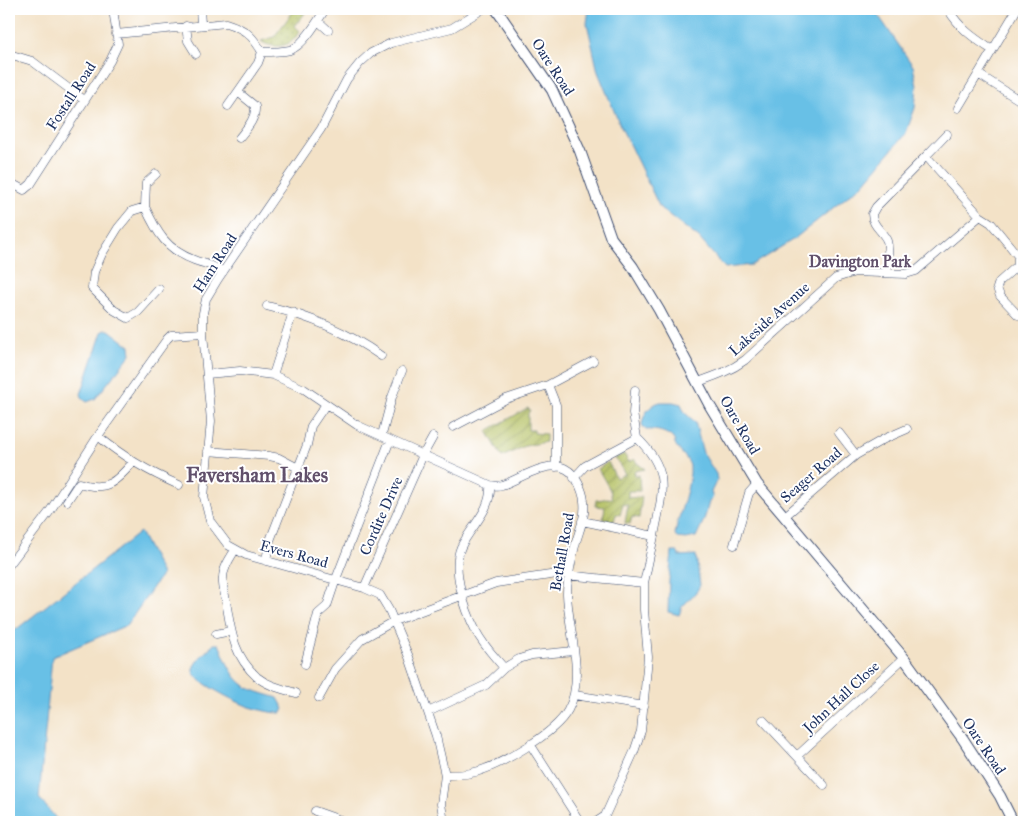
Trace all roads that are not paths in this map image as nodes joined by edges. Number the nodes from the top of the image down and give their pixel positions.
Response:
1 (113, 9) edge
2 (200, 9) edge
3 (483, 9) edge
4 (496, 9) edge
5 (948, 9) edge
6 (1017, 9) edge
7 (324, 11) dead end
8 (318, 22) junction
9 (202, 24) junction
10 (186, 26) junction
11 (328, 30) dead end
12 (116, 34) junction
13 (992, 50) junction
14 (262, 52) junction
15 (9, 54) edge
16 (196, 54) dead end
17 (978, 74) junction
18 (239, 93) junction
19 (84, 100) junction
20 (1024, 103) edge
21 (228, 106) dead end
22 (958, 108) dead end
23 (947, 134) dead end
24 (239, 138) dead end
25 (926, 156) junction
26 (156, 174) dead end
27 (9, 182) edge
28 (145, 207) junction
29 (980, 216) junction
30 (223, 272) junction
31 (886, 273) junction
32 (159, 288) dead end
33 (267, 306) dead end
34 (293, 312) junction
35 (1018, 315) dead end
36 (203, 333) junction
37 (381, 356) dead end
38 (594, 361) dead end
39 (402, 371) dead end
40 (207, 374) junction
41 (273, 376) junction
42 (698, 382) junction
43 (548, 385) junction
44 (635, 390) dead end
45 (326, 404) junction
46 (453, 427) dead end
47 (907, 429) dead end
48 (383, 431) dead end
49 (839, 433) dead end
50 (98, 436) junction
51 (433, 437) dead end
52 (637, 438) junction
53 (390, 440) junction
54 (208, 450) junction
55 (423, 455) junction
56 (856, 455) junction
57 (133, 462) junction
58 (556, 467) junction
59 (298, 468) junction
60 (574, 478) junction
61 (758, 484) junction
62 (179, 485) dead end
63 (490, 485) junction
64 (67, 501) dead end
65 (785, 516) junction
66 (582, 521) junction
67 (654, 536) junction
68 (734, 545) dead end
69 (235, 550) junction
70 (266, 561) junction
71 (9, 565) edge
72 (570, 576) junction
73 (336, 579) junction
74 (644, 583) junction
75 (364, 588) junction
76 (463, 595) junction
77 (394, 621) junction
78 (231, 632) junction
79 (216, 634) dead end
80 (574, 651) junction
81 (904, 658) junction
82 (304, 664) dead end
83 (504, 668) junction
84 (296, 693) dead end
85 (574, 695) junction
86 (319, 698) dead end
87 (644, 706) junction
88 (428, 712) junction
89 (763, 720) dead end
90 (530, 744) junction
91 (797, 756) junction
92 (445, 775) junction
93 (824, 785) dead end
94 (315, 811) dead end
95 (346, 822) edge
96 (444, 822) edge
97 (580, 822) edge
98 (596, 822) edge
99 (1014, 822) edge

1 - 12 street, Fostall Road
2 - 9 street
3 - 30 street, Ham Road
4 - 42 street, Oare Road
5 - 13 street
6 - 13 street
7 - 8 street
8 - 11 street
8 - 14 street
9 - 10 street
9 - 14 street
10 - 12 street
10 - 16 street
12 - 19 street, Fostall Road
13 - 17 street
14 - 18 street
15 - 19 street
17 - 20 street
17 - 22 street
18 - 21 street
18 - 24 street
19 - 27 street, Fostall Road
23 - 25 street
25 - 29 street
25 - 31 street
26 - 28 street
28 - 30 street
28 - 32 street
29 - 31 street, Lakeside Avenue
29 - 35 street
30 - 36 street, Ham Road
31 - 42 street, Lakeside Avenue
33 - 34 street
34 - 37 street
34 - 41 street
36 - 40 street, Evers Road
36 - 50 street
38 - 43 street
39 - 48 street
40 - 41 street
40 - 54 street, Evers Road
41 - 45 street
42 - 61 street, Oare Road
43 - 46 street
43 - 58 street
44 - 52 street
45 - 53 street
45 - 59 street
47 - 56 street, Seager Road
49 - 56 street, Seager Road
50 - 57 street
50 - 71 street
51 - 55 street, Cordite Drive
52 - 60 street
52 - 67 street
53 - 55 street
53 - 73 street
54 - 59 street
54 - 69 street, Evers Road
55 - 63 street
55 - 75 street, Cordite Drive
56 - 65 street, Seager Road
57 - 62 street
57 - 64 street
58 - 60 street
58 - 63 street
59 - 70 street
60 - 66 street, Bethall Road
61 - 65 street, Oare Road
61 - 68 street
63 - 76 street
65 - 81 street, Oare Road
66 - 67 street
66 - 72 street, Bethall Road
67 - 74 street
69 - 70 street, Evers Road
69 - 78 street
70 - 73 street, Evers Road
72 - 74 street
72 - 76 street
72 - 80 street, Bethall Road
73 - 75 street, Evers Road
73 - 82 street
74 - 87 street
75 - 77 street, Evers Road
76 - 77 street
76 - 83 street
77 - 86 street
77 - 88 street, Evers Road
78 - 79 street
78 - 84 street
80 - 83 street
80 - 85 street, Bethall Road
81 - 91 street, John Hall Close
81 - 99 street, Oare Road
83 - 88 street
85 - 87 street
85 - 90 street, Bethall Road
87 - 98 street
88 - 92 street, Evers Road
89 - 91 street
90 - 92 street, Bethall Road
90 - 97 street
91 - 93 street
92 - 96 street
94 - 95 street

